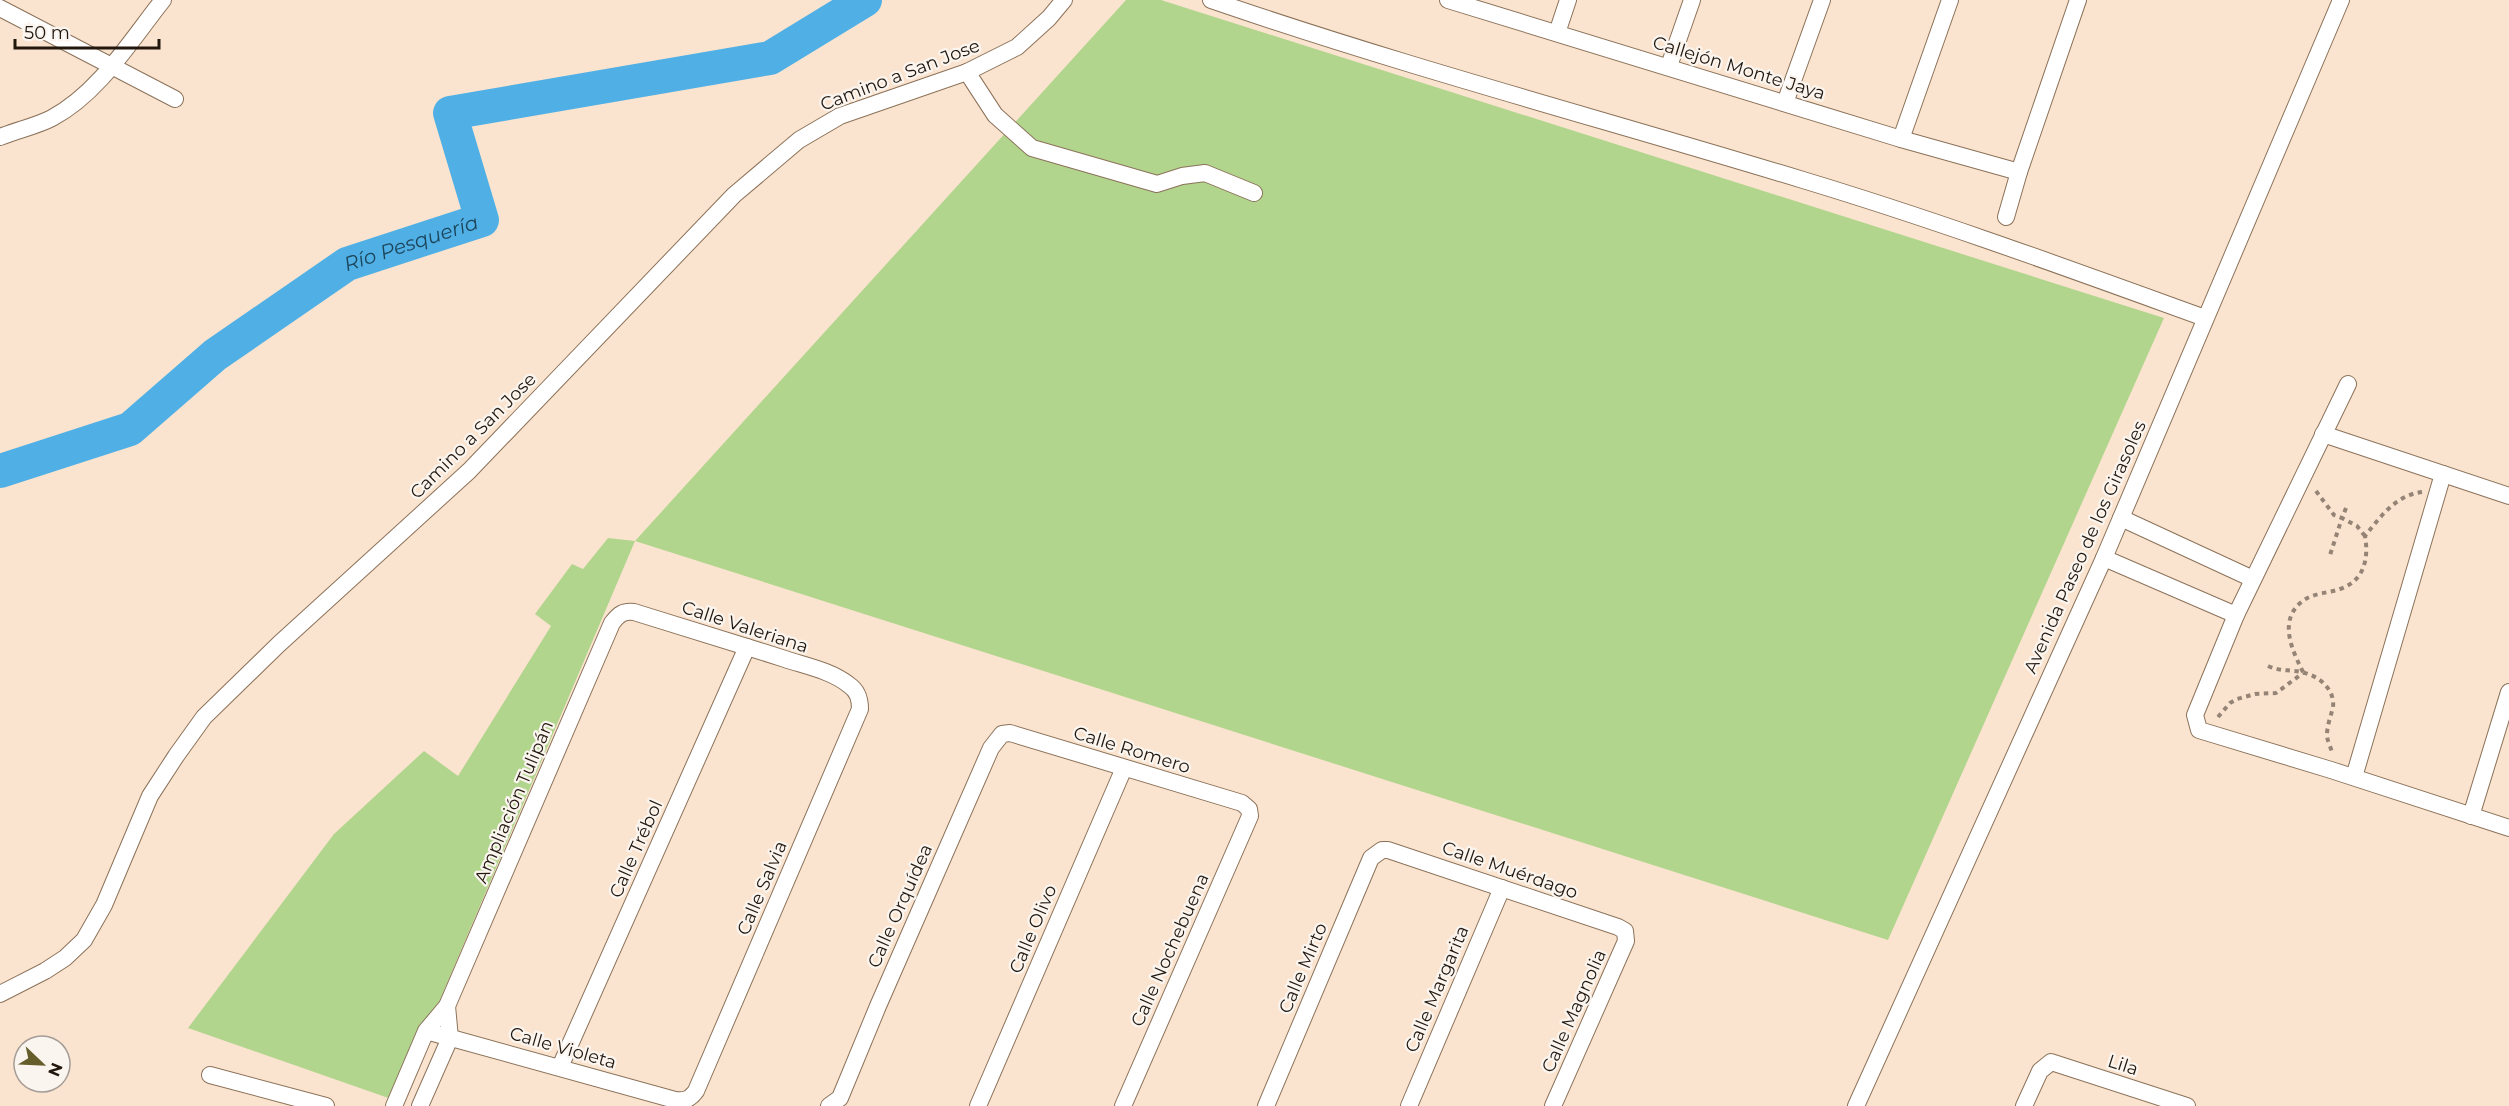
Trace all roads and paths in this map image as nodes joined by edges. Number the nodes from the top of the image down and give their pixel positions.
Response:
1 (163, 0) edge
2 (1064, 0) edge
3 (1211, 0) edge
4 (1448, 0) edge
5 (1569, 0) edge
6 (1692, 0) edge
7 (1822, 0) edge
8 (1950, 0) edge
9 (2078, 0) edge
10 (2341, 0) edge
11 (0, 8) edge
12 (1557, 33) junction
13 (112, 65) junction
14 (1669, 66) junction
15 (967, 72) junction
16 (175, 99) dead end
17 (1785, 103) junction
18 (0, 137) edge
19 (1901, 139) junction
20 (2019, 172) junction
21 (1254, 193) dead end
22 (2006, 217) dead end
23 (2205, 318) junction
24 (2348, 384) dead end
25 (2323, 434) junction
26 (2440, 482) junction
27 (2316, 491) dead end
28 (2509, 496) edge
29 (2346, 508) dead end
30 (2121, 518) junction
31 (2342, 518) junction
32 (2366, 536) junction
33 (2330, 555) dead end
34 (2104, 558) junction
35 (2253, 579) junction
36 (618, 615) joint
37 (2236, 615) junction
38 (747, 647) junction
39 (2268, 666) dead end
40 (2303, 672) junction
41 (856, 691) joint
42 (2509, 692) edge
43 (2216, 720) dead end
44 (1002, 734) joint
45 (1124, 768) junction
46 (2331, 770) junction
47 (2354, 777) junction
48 (1249, 809) joint
49 (2471, 816) junction
50 (2509, 828) edge
51 (1382, 850) joint
52 (1502, 888) junction
53 (1625, 932) joint
54 (0, 994) edge
55 (447, 1006) junction
56 (426, 1031) junction
57 (450, 1038) junction
58 (560, 1067) junction
59 (210, 1075) dead end
60 (689, 1099) joint
61 (837, 1103) edge
62 (2179, 1105) edge
63 (326, 1106) edge
64 (393, 1106) edge
65 (420, 1106) edge
66 (978, 1106) edge
67 (1123, 1106) edge
68 (1266, 1106) edge
69 (1409, 1106) edge
70 (1553, 1106) edge
71 (1856, 1106) edge
72 (2025, 1106) edge

1 - 13 street
2 - 15 street, Camino a San Jose
3 - 23 street
4 - 12 street, Callejón Monte Jaya
5 - 12 street
6 - 14 street
7 - 17 street
8 - 19 street
9 - 20 street
10 - 23 street, Avenida Paseo de los Girasoles
11 - 13 street
12 - 14 street, Callejón Monte Jaya
13 - 16 street
13 - 18 street
14 - 17 street, Callejón Monte Jaya
15 - 21 street
15 - 54 street, Camino a San Jose
17 - 19 street, Callejón Monte Jaya
19 - 20 street, Callejón Monte Jaya
20 - 22 street
23 - 30 street, Avenida Paseo de los Girasoles
24 - 25 street
25 - 26 street
25 - 35 street
26 - 28 street
26 - 32 path
26 - 47 street
27 - 31 path
29 - 31 path
30 - 34 street, Avenida Paseo de los Girasoles
30 - 35 street
31 - 32 path
31 - 33 path
32 - 40 path
34 - 37 street
34 - 71 street, Avenida Paseo de los Girasoles
35 - 37 street
36 - 38 street, Calle Valeriana
36 - 55 street, Ampliación Tulipán
37 - 46 street
38 - 41 street, Calle Valeriana
38 - 58 street, Calle Trébol
39 - 40 path
40 - 43 path
40 - 46 path
41 - 60 street, Calle Salvia
42 - 49 street
44 - 45 street, Calle Romero
44 - 61 street, Calle Orquídea
45 - 48 street, Calle Romero
45 - 66 street, Calle Olivo
46 - 47 street
47 - 49 street
48 - 67 street, Calle Nochebuena
49 - 50 street
51 - 52 street, Calle Muérdago
51 - 68 street, Calle Mirto
52 - 53 street, Calle Muérdago
52 - 69 street, Calle Margarita
53 - 70 street, Calle Magnolia
55 - 56 street, Ampliación Tulipán
55 - 57 street, Ampliación Tulipán
56 - 57 street, Calle Violeta
56 - 64 street, Ampliación Tulipán
57 - 58 street, Calle Violeta
57 - 65 street, Ampliación Tulipán
58 - 60 street, Calle Violeta
59 - 63 street
62 - 72 street, Lila

